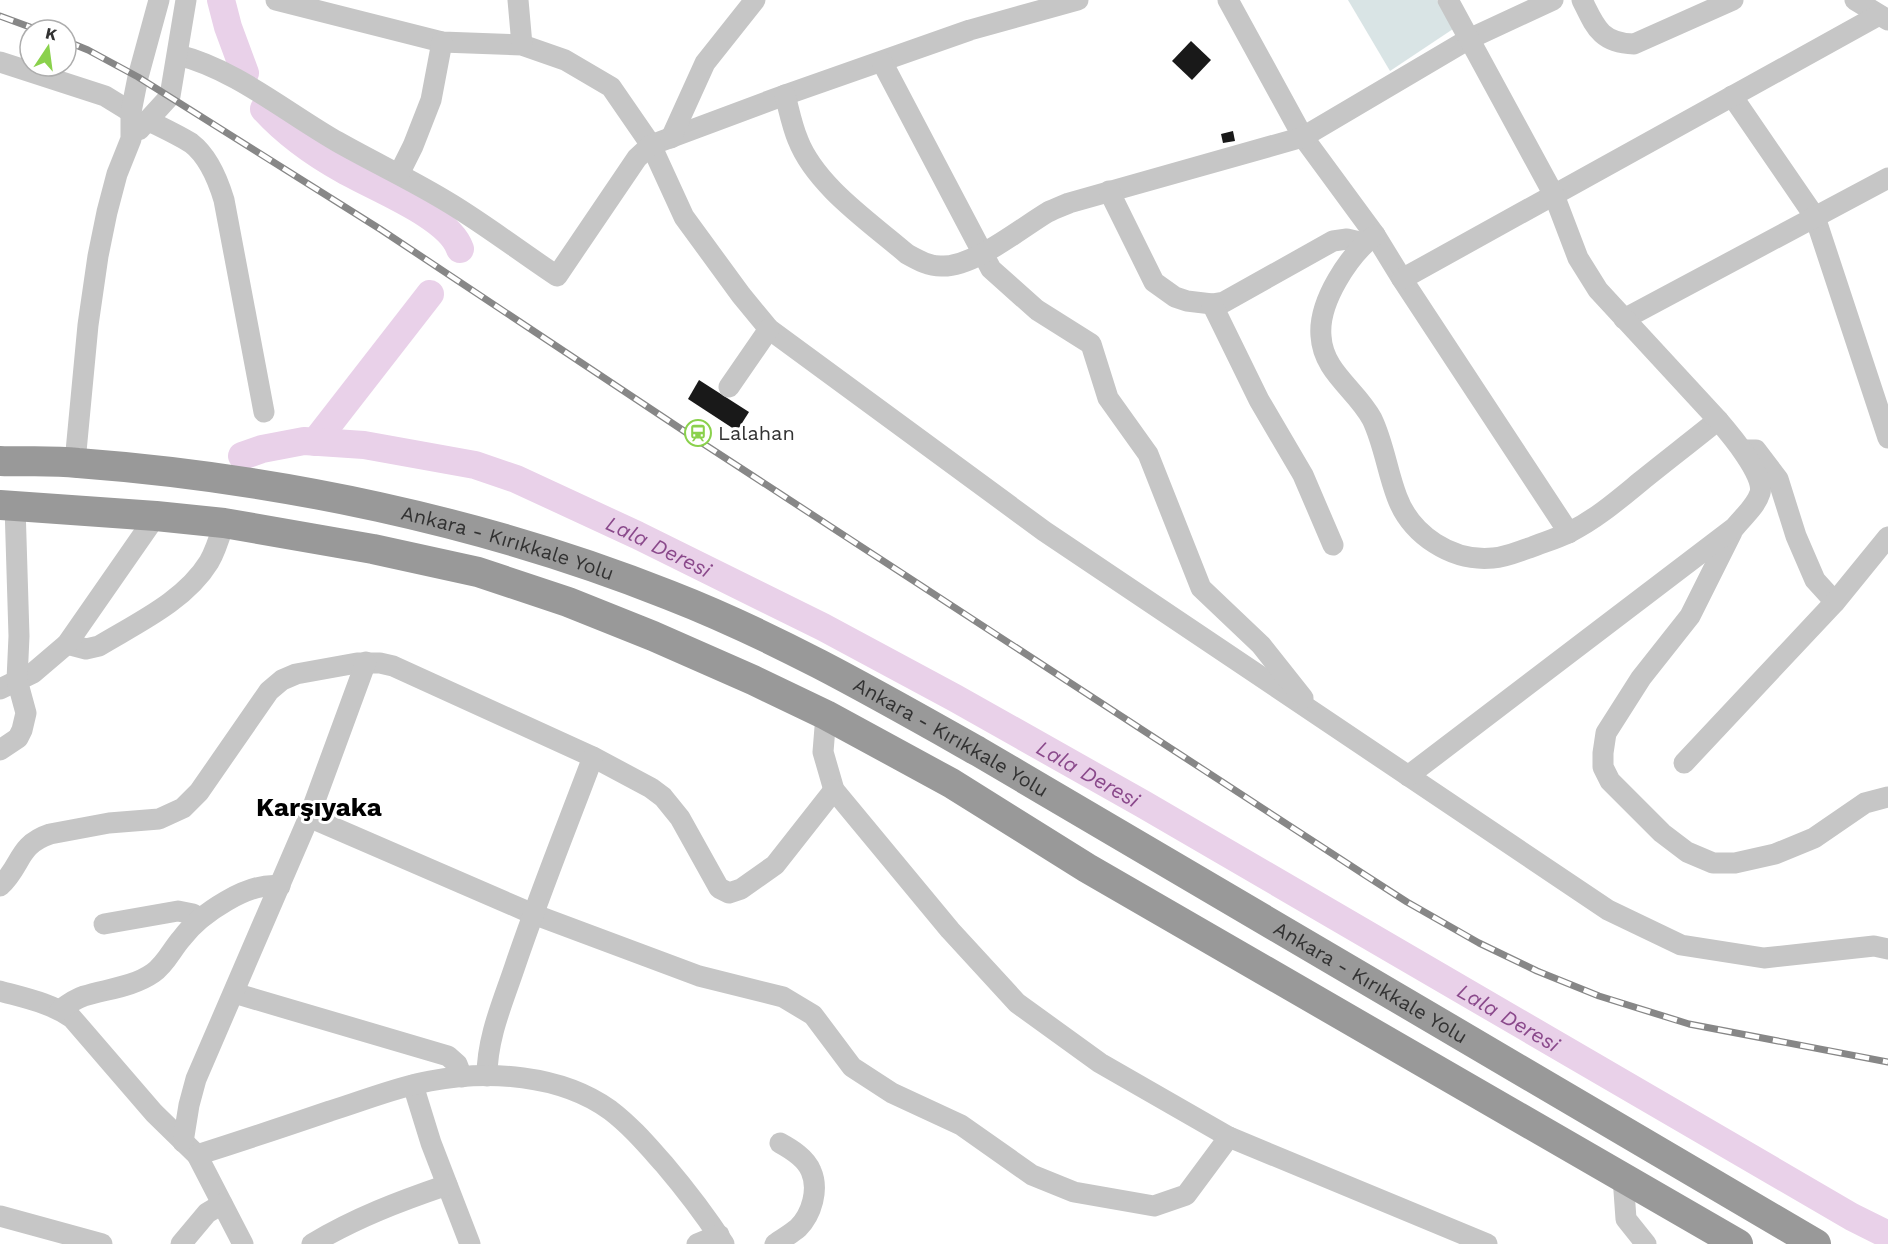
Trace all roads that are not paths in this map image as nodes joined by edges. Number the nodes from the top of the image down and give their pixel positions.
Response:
1 (159, 0) edge
2 (186, 0) edge
3 (276, 0) edge
4 (518, 0) edge
5 (755, 0) edge
6 (1078, 0) edge
7 (1228, 0) edge
8 (1448, 0) edge
9 (1553, 0) edge
10 (1582, 0) edge
11 (1733, 0) edge
12 (1855, 0) edge
13 (1884, 17) edge
14 (1469, 39) junction
15 (442, 42) junction
16 (522, 45) junction
17 (178, 55) junction
18 (0, 62) edge
19 (882, 62) junction
20 (785, 95) junction
21 (1732, 96) junction
22 (140, 116) junction
23 (1303, 137) junction
24 (661, 141) junction
25 (399, 174) junction
26 (1888, 178) edge
27 (1108, 191) junction
28 (1554, 195) junction
29 (1815, 217) junction
30 (1370, 239) junction
31 (983, 253) junction
32 (1402, 279) junction
33 (1212, 304) junction
34 (1624, 319) junction
35 (769, 329) junction
36 (729, 387) dead end
37 (264, 412) dead end
38 (1718, 420) junction
39 (1888, 438) edge
40 (1741, 450) junction
41 (0, 461) edge
42 (75, 462) junction
43 (7, 506) edge
44 (156, 516) junction
45 (224, 523) junction
46 (1735, 527) junction
47 (1569, 533) junction
48 (1888, 537) edge
49 (1333, 545) dead end
50 (1835, 602) junction
51 (67, 644) junction
52 (366, 662) junction
53 (9, 684) edge
54 (1314, 713) junction
55 (826, 715) junction
56 (0, 750) edge
57 (593, 757) junction
58 (1684, 763) dead end
59 (1408, 776) junction
60 (834, 790) junction
61 (1888, 797) edge
62 (309, 817) junction
63 (0, 886) edge
64 (280, 886) junction
65 (533, 914) junction
66 (200, 919) junction
67 (104, 924) dead end
68 (1888, 949) edge
69 (0, 991) edge
70 (234, 993) junction
71 (60, 1010) junction
72 (487, 1076) junction
73 (462, 1077) junction
74 (413, 1084) junction
75 (1229, 1137) junction
76 (780, 1143) dead end
77 (190, 1149) junction
78 (1623, 1177) junction
79 (447, 1185) junction
80 (222, 1204) junction
81 (0, 1216) edge
82 (721, 1240) edge
83 (102, 1244) edge
84 (182, 1244) edge
85 (243, 1244) edge
86 (312, 1244) edge
87 (470, 1244) edge
88 (697, 1244) edge
89 (775, 1244) edge
90 (1487, 1244) edge
91 (1646, 1244) edge
92 (1738, 1244) edge
93 (1816, 1244) edge

1 - 22 street
2 - 17 street
3 - 15 street
4 - 16 street
5 - 24 street
6 - 19 street
7 - 23 street
8 - 14 street
9 - 14 street
10 - 11 street
12 - 13 street
13 - 21 street
14 - 23 street
14 - 28 street
15 - 16 street
15 - 25 street
16 - 24 street
17 - 22 street
17 - 25 street
18 - 22 street
19 - 20 street
19 - 31 street
20 - 24 street
20 - 31 street
21 - 28 street
21 - 29 street
22 - 37 street
22 - 42 street
23 - 27 street
23 - 30 street
24 - 25 street
24 - 35 street
26 - 29 street
27 - 31 street
27 - 33 street
28 - 32 street
28 - 34 street
29 - 34 street
29 - 39 street
30 - 32 street
30 - 33 street
30 - 47 street
31 - 54 street
32 - 47 street
33 - 49 street
34 - 38 street
35 - 36 street
35 - 54 street
38 - 40 street
38 - 47 street
40 - 46 street
40 - 50 street
41 - 42 highway, Ankara - Kırıkkale Yolu
42 - 93 highway, Ankara - Kırıkkale Yolu
43 - 44 highway, Ankara - Kırıkkale Yolu
43 - 53 street
44 - 45 highway, Ankara - Kırıkkale Yolu
44 - 51 street
45 - 51 street
45 - 55 highway, Ankara - Kırıkkale Yolu
46 - 59 street
46 - 61 street
48 - 50 street
50 - 58 street
51 - 53 street
52 - 57 street
52 - 62 street
52 - 63 street
53 - 56 street
54 - 59 street
55 - 60 street
55 - 78 highway, Ankara - Kırıkkale Yolu
57 - 60 street
57 - 65 street
59 - 68 street
60 - 75 street
62 - 64 street
62 - 65 street
64 - 66 street
64 - 70 street
65 - 72 street
65 - 75 street
66 - 67 street
66 - 71 street
69 - 71 street
70 - 73 street
70 - 77 street
71 - 77 street
72 - 73 street
72 - 82 street
73 - 74 street
74 - 77 street
74 - 79 street
75 - 90 street
76 - 89 street
77 - 80 street
78 - 91 street
78 - 92 highway, Ankara - Kırıkkale Yolu
79 - 86 street
79 - 87 street
80 - 84 street
80 - 85 street
81 - 83 street
82 - 88 street

